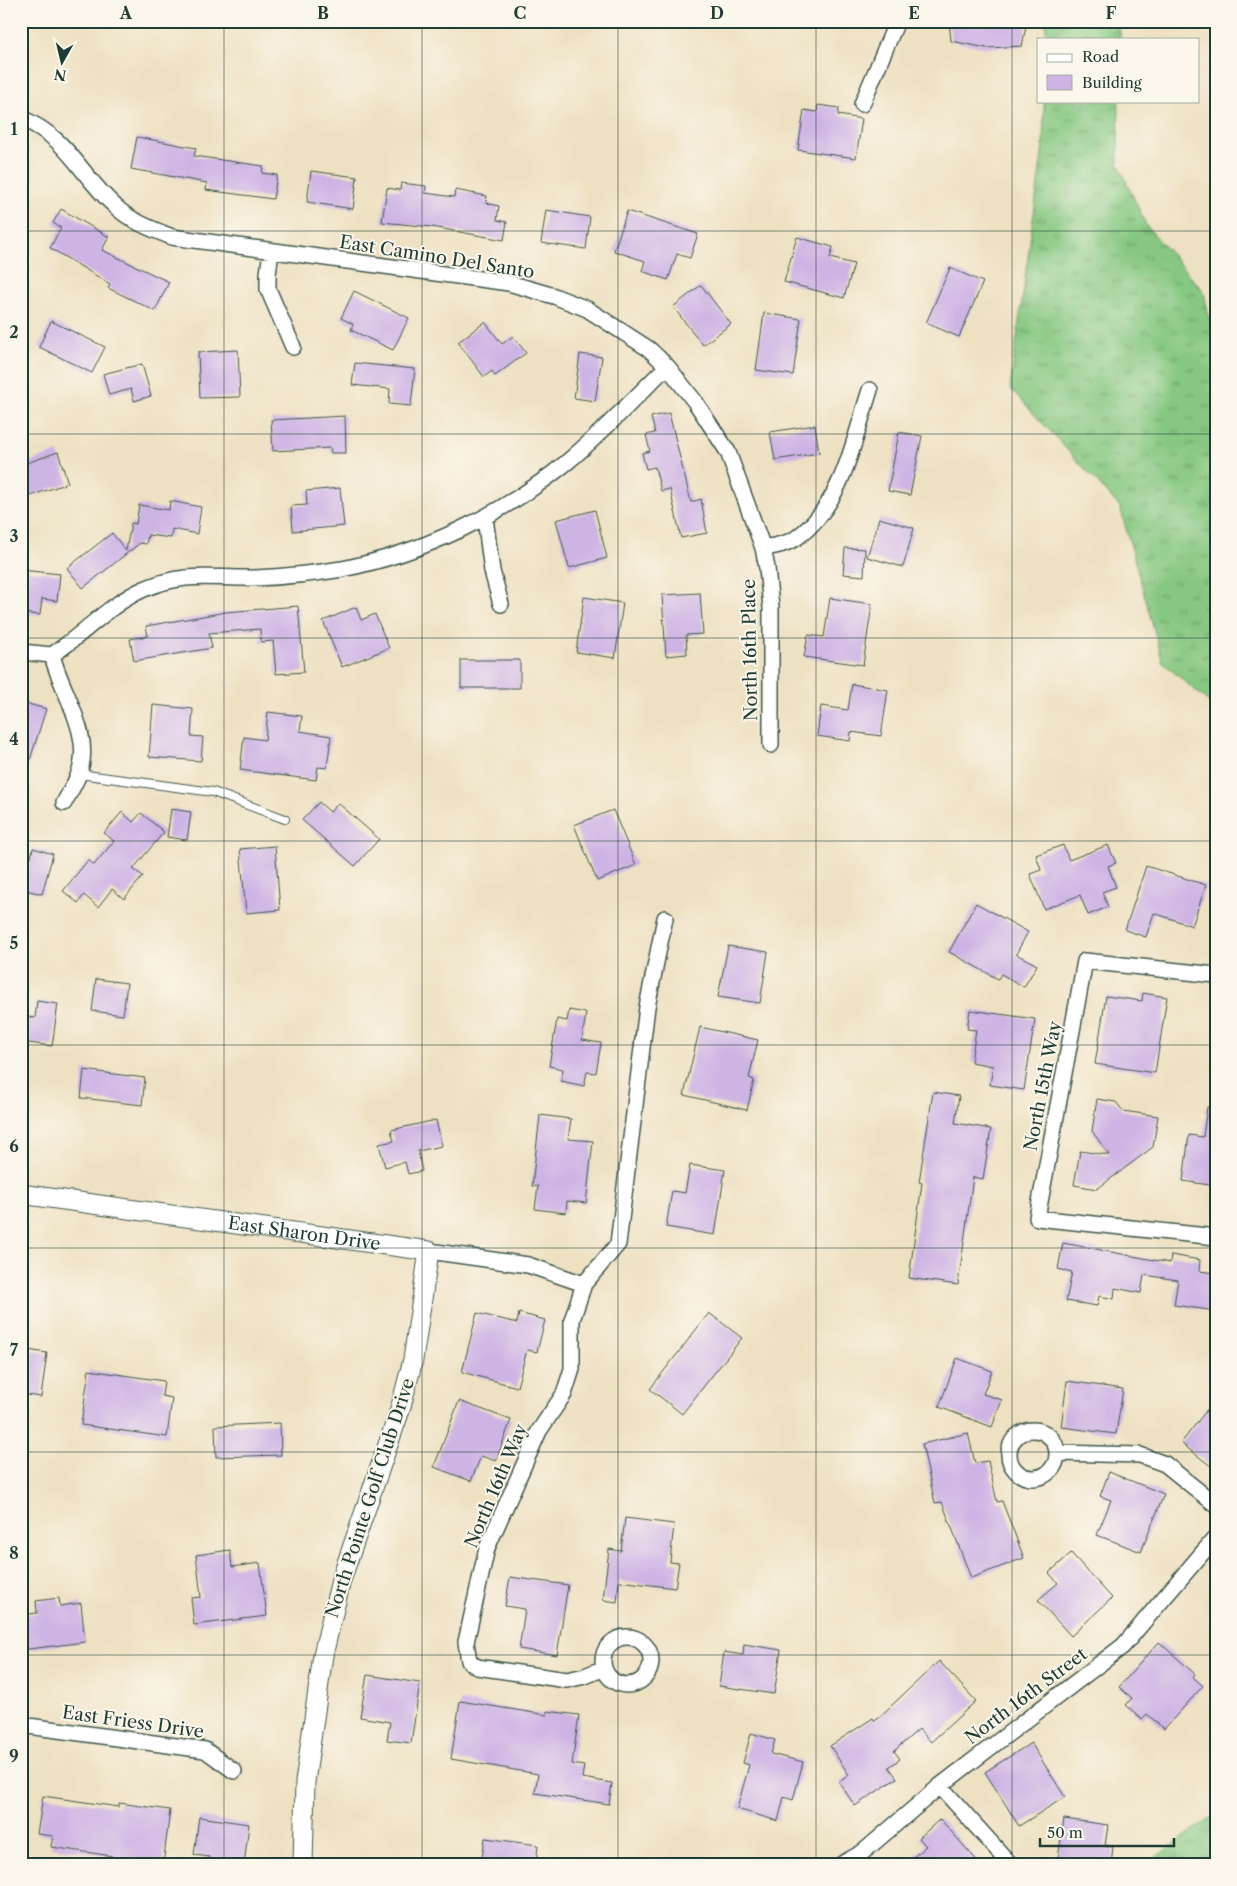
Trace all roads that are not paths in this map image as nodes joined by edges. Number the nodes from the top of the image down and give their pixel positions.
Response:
1 (897, 21) edge
2 (862, 104) dead end
3 (21, 118) edge
4 (271, 251) junction
5 (293, 347) dead end
6 (667, 366) junction
7 (870, 390) dead end
8 (485, 518) junction
9 (763, 548) junction
10 (501, 604) dead end
11 (21, 652) edge
12 (52, 655) junction
13 (771, 745) dead end
14 (79, 774) junction
15 (64, 803) dead end
16 (285, 819) dead end
17 (665, 918) dead end
18 (1216, 975) edge
19 (21, 1194) edge
20 (1216, 1237) edge
21 (429, 1250) junction
22 (584, 1284) junction
23 (1057, 1452) dead end
24 (1216, 1505) edge
25 (1216, 1537) edge
26 (604, 1668) dead end
27 (21, 1725) edge
28 (234, 1771) dead end
29 (940, 1786) junction
30 (303, 1865) edge
31 (840, 1865) edge
32 (1010, 1865) edge

1 - 2 street
3 - 4 street, East Camino Del Santo
4 - 5 street
4 - 6 street, East Camino Del Santo
6 - 8 street
6 - 9 street, East Camino Del Santo
7 - 9 street
8 - 10 street
8 - 12 street
9 - 13 street, North 16th Place
11 - 12 street
12 - 14 street
14 - 15 street
14 - 16 lane
17 - 22 street
18 - 20 street, North 15th Way
19 - 21 street, East Sharon Drive
21 - 22 street, East Sharon Drive
21 - 30 street, North Pointe Golf Club Drive
22 - 26 street, North 16th Way
23 - 24 street
25 - 29 street, North 16th Street
27 - 28 street, East Friess Drive
29 - 31 street, North 16th Street
29 - 32 street

